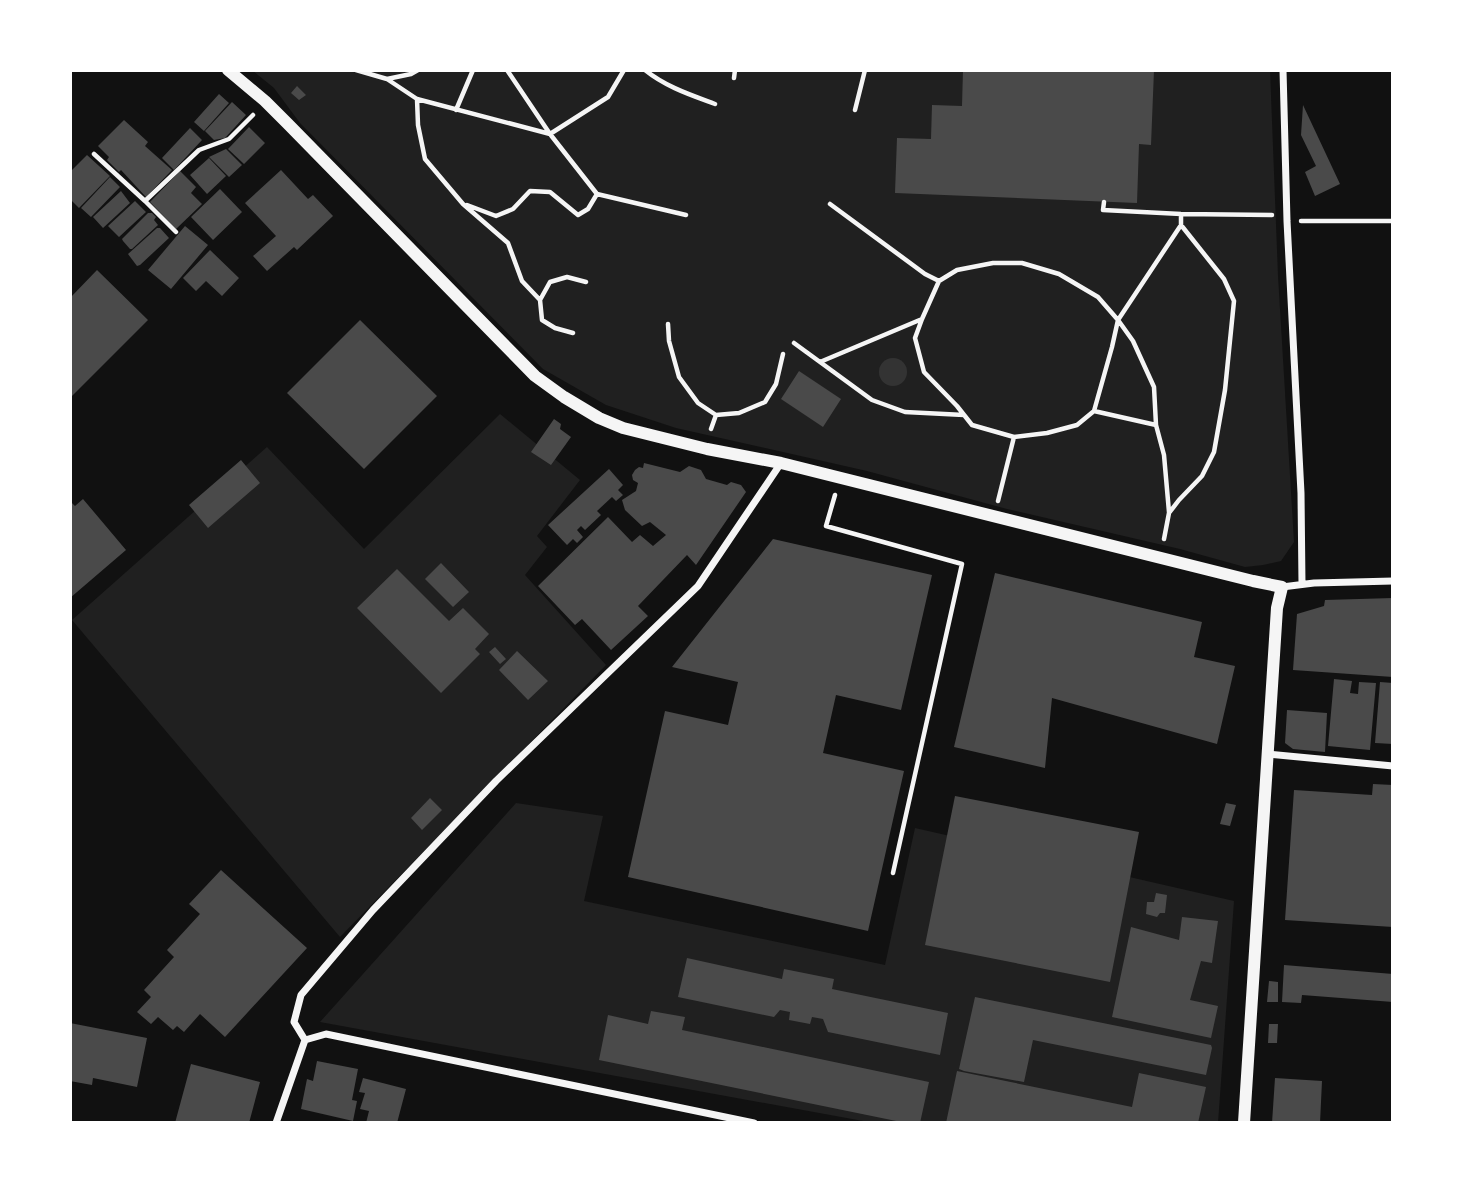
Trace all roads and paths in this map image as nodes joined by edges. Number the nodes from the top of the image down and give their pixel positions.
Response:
1 (228, 70) edge
2 (356, 70) edge
3 (418, 70) edge
4 (473, 70) edge
5 (507, 70) edge
6 (624, 70) edge
7 (645, 70) edge
8 (735, 70) edge
9 (865, 70) edge
10 (1283, 70) edge
11 (734, 78) dead end
12 (387, 79) junction
13 (417, 99) junction
14 (265, 101) junction
15 (715, 104) dead end
16 (456, 110) junction
17 (855, 110) dead end
18 (550, 134) junction
19 (94, 154) dead end
20 (597, 194) junction
21 (145, 201) junction
22 (1104, 202) dead end
23 (463, 204) junction
24 (830, 204) dead end
25 (1181, 214) junction
26 (686, 215) dead end
27 (1272, 215) dead end
28 (1287, 221) junction
29 (1393, 221) edge
30 (1181, 225) junction
31 (176, 232) dead end
32 (939, 281) junction
33 (586, 282) dead end
34 (540, 300) junction
35 (922, 319) junction
36 (1118, 320) junction
37 (668, 324) dead end
38 (573, 333) dead end
39 (794, 343) dead end
40 (783, 354) dead end
41 (820, 362) junction
42 (1094, 411) junction
43 (716, 415) junction
44 (964, 415) junction
45 (1156, 425) junction
46 (711, 429) dead end
47 (1014, 437) junction
48 (781, 463) junction
49 (840, 477) junction
50 (1170, 513) junction
51 (994, 516) junction
52 (1161, 557) junction
53 (1393, 581) edge
54 (1302, 584) junction
55 (1282, 587) junction
56 (1268, 754) junction
57 (1393, 766) edge
58 (892, 873) dead end
59 (305, 1040) junction
60 (276, 1123) edge
61 (754, 1123) edge
62 (1244, 1123) edge

1 - 14 street
2 - 12 path
3 - 12 path
4 - 16 path
5 - 18 path
6 - 18 path
7 - 15 path
8 - 11 path
9 - 17 path
10 - 28 street
12 - 13 path
13 - 16 path
13 - 23 path
14 - 21 path
14 - 48 street
16 - 18 path
18 - 20 path
19 - 21 path
20 - 23 path
20 - 26 path
21 - 31 path
22 - 25 path
23 - 34 path
24 - 32 path
25 - 27 path
25 - 30 path
28 - 29 path
28 - 54 street
30 - 36 path
30 - 50 path
32 - 35 path
32 - 36 path
33 - 34 path
34 - 38 path
35 - 41 path
35 - 44 path
36 - 42 path
36 - 45 path
37 - 43 path
39 - 41 path
40 - 43 path
41 - 44 path
42 - 45 path
42 - 47 path
43 - 46 path
44 - 47 path
45 - 50 path
47 - 51 path
48 - 49 street
48 - 59 street
49 - 51 street
49 - 58 path
50 - 52 path
51 - 52 street
52 - 55 street
53 - 54 street
54 - 55 street
55 - 56 street
56 - 57 street
56 - 62 street
59 - 60 street
59 - 61 street

